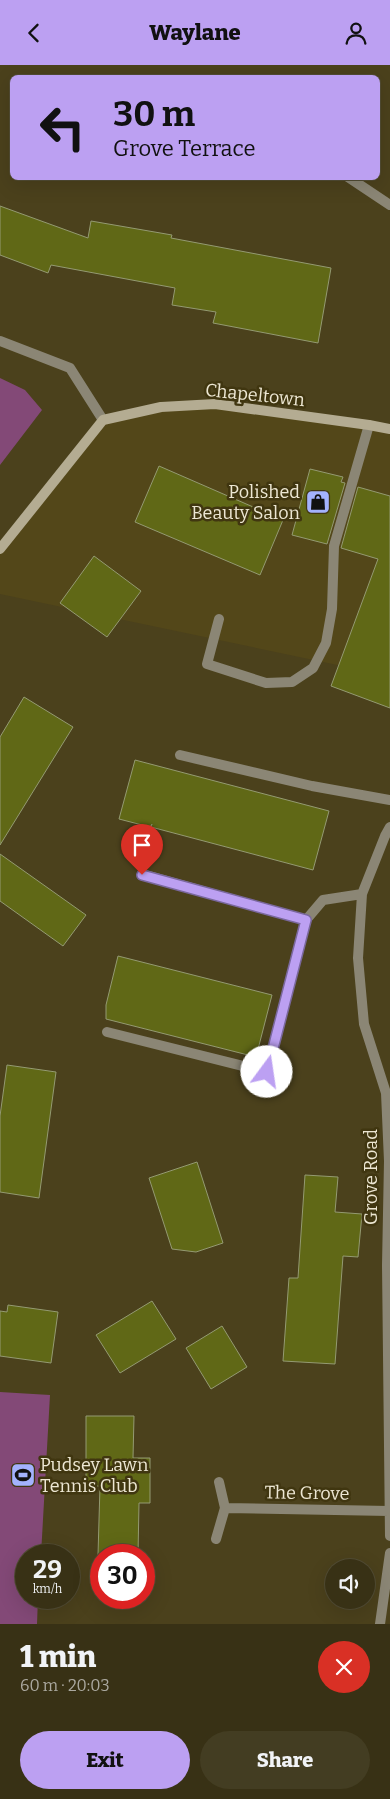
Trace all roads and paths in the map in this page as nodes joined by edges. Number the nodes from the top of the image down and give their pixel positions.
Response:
1 (352, 180) edge
2 (390, 205) edge
3 (0, 341) edge
4 (103, 420) junction
5 (369, 425) junction
6 (390, 429) edge
7 (0, 549) edge
8 (219, 619) dead end
9 (180, 755) dead end
10 (390, 800) edge
11 (390, 827) edge
12 (142, 875) dead end
13 (362, 894) junction
14 (306, 920) junction
15 (107, 1032) dead end
16 (219, 1482) dead end
17 (225, 1508) junction
18 (389, 1511) edge
19 (390, 1536) edge
20 (216, 1539) dead end
21 (390, 1553) edge
22 (380, 1624) edge

1 - 2 street
3 - 4 street
4 - 5 main road, Chapeltown
4 - 7 main road
5 - 6 main road, Chapeltown
5 - 8 street
9 - 10 street
11 - 13 street, Grove Road
12 - 14 street
13 - 14 street
13 - 18 street, Grove Road
14 - 15 street
16 - 17 street
17 - 18 street, The Grove
17 - 20 street
18 - 19 street, Grove Road
21 - 22 street

